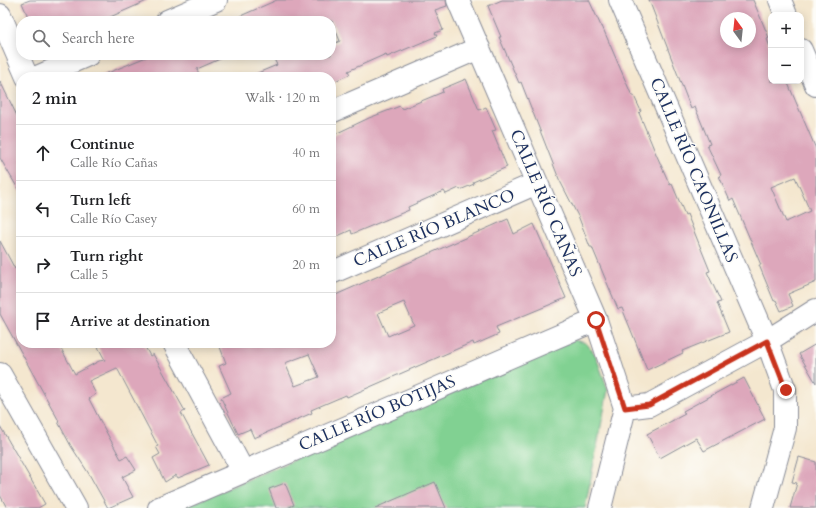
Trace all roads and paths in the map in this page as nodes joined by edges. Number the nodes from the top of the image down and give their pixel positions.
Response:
1 (216, 0) edge
2 (458, 0) edge
3 (620, 0) edge
4 (780, 0) edge
5 (785, 12) edge
6 (0, 15) edge
7 (179, 16) edge
8 (479, 48) junction
9 (16, 52) edge
10 (804, 57) edge
11 (20, 60) edge
12 (76, 60) edge
13 (25, 72) edge
14 (49, 72) edge
15 (816, 85) edge
16 (336, 110) edge
17 (537, 183) junction
18 (336, 271) edge
19 (816, 310) edge
20 (596, 320) junction
21 (767, 341) junction
22 (177, 348) edge
23 (0, 374) edge
24 (625, 408) junction
25 (243, 471) junction
26 (76, 508) edge
27 (159, 508) edge
28 (600, 508) edge
29 (763, 508) edge

1 - 7 street
2 - 8 street, CALLE RÍO CAÑAS
3 - 21 street, CALLE RÍO CAONILLAS
4 - 5 street
6 - 9 street
8 - 16 street
8 - 17 street, CALLE RÍO CAÑAS
10 - 15 street
11 - 13 street
12 - 14 street
17 - 18 street, CALLE RÍO BLANCO
17 - 20 street, CALLE RÍO CAÑAS
19 - 21 street
20 - 24 street, CALLE RÍO CAÑAS
20 - 25 street, CALLE RÍO BOTIJAS
21 - 24 street
21 - 29 street, CALLE RÍO CAONILLAS
22 - 25 street
23 - 26 street
24 - 28 street
25 - 27 street, CALLE RÍO BOTIJAS

